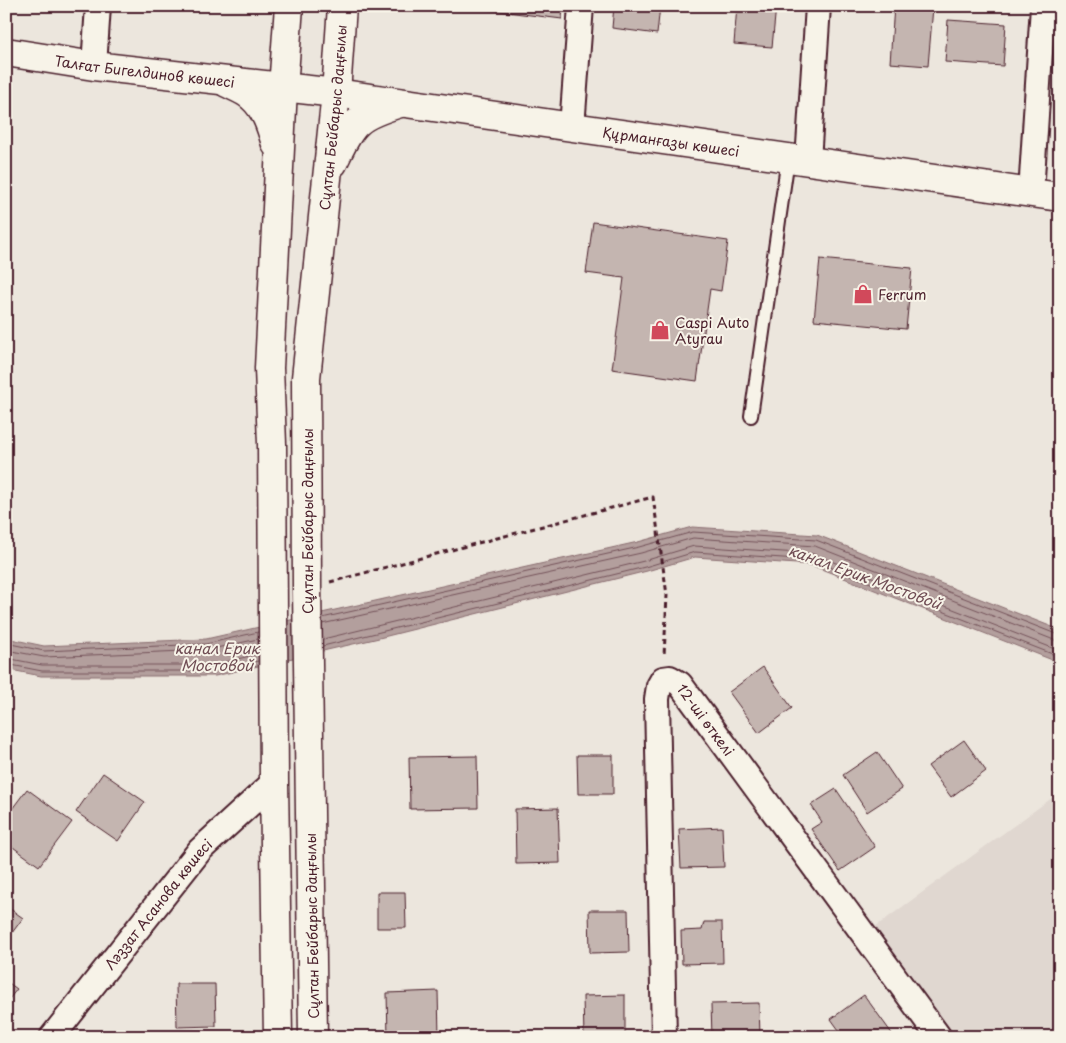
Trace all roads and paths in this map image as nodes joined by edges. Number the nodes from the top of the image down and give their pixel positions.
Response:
1 (98, 6) edge
2 (289, 6) edge
3 (581, 6) edge
4 (818, 6) edge
5 (1043, 6) edge
6 (341, 19) edge
7 (286, 41) junction
8 (6, 52) edge
9 (94, 66) junction
10 (224, 81) junction
11 (282, 88) junction
12 (336, 93) junction
13 (402, 103) junction
14 (572, 127) junction
15 (279, 158) junction
16 (798, 159) junction
17 (328, 173) junction
18 (1031, 193) junction
19 (1060, 197) edge
20 (751, 416) dead end
21 (307, 588) junction
22 (663, 679) junction
23 (274, 782) junction
24 (52, 1037) edge
25 (278, 1037) edge
26 (313, 1037) edge
27 (664, 1037) edge
28 (939, 1037) edge

1 - 9 street
2 - 7 main road
3 - 14 street
4 - 16 street
5 - 18 street
6 - 12 main road, Сұлтан Бейбарыс даңғылы
6 - 13 main road
7 - 10 main road
7 - 11 main road
8 - 9 main road, Талғат Бигелдинов көшесі
9 - 10 main road, Талғат Бигелдинов көшесі
10 - 11 main road, Талғат Бигелдинов көшесі
10 - 15 main road
11 - 12 main road, Құрманғазы көшесі
11 - 15 main road
12 - 13 main road, Құрманғазы көшесі
12 - 17 main road, Сұлтан Бейбарыс даңғылы
13 - 14 main road, Құрманғазы көшесі
13 - 17 main road
14 - 16 main road, Құрманғазы көшесі
15 - 23 main road
16 - 18 main road, Құрманғазы көшесі
16 - 20 lane
17 - 21 main road, Сұлтан Бейбарыс даңғылы
18 - 19 main road, Құрманғазы көшесі
21 - 22 path
21 - 26 main road, Сұлтан Бейбарыс даңғылы
22 - 27 street, 12-ші өткелі
22 - 28 street, 12-ші өткелі
23 - 24 street, Ләззат Асанова көшесі
23 - 25 main road

